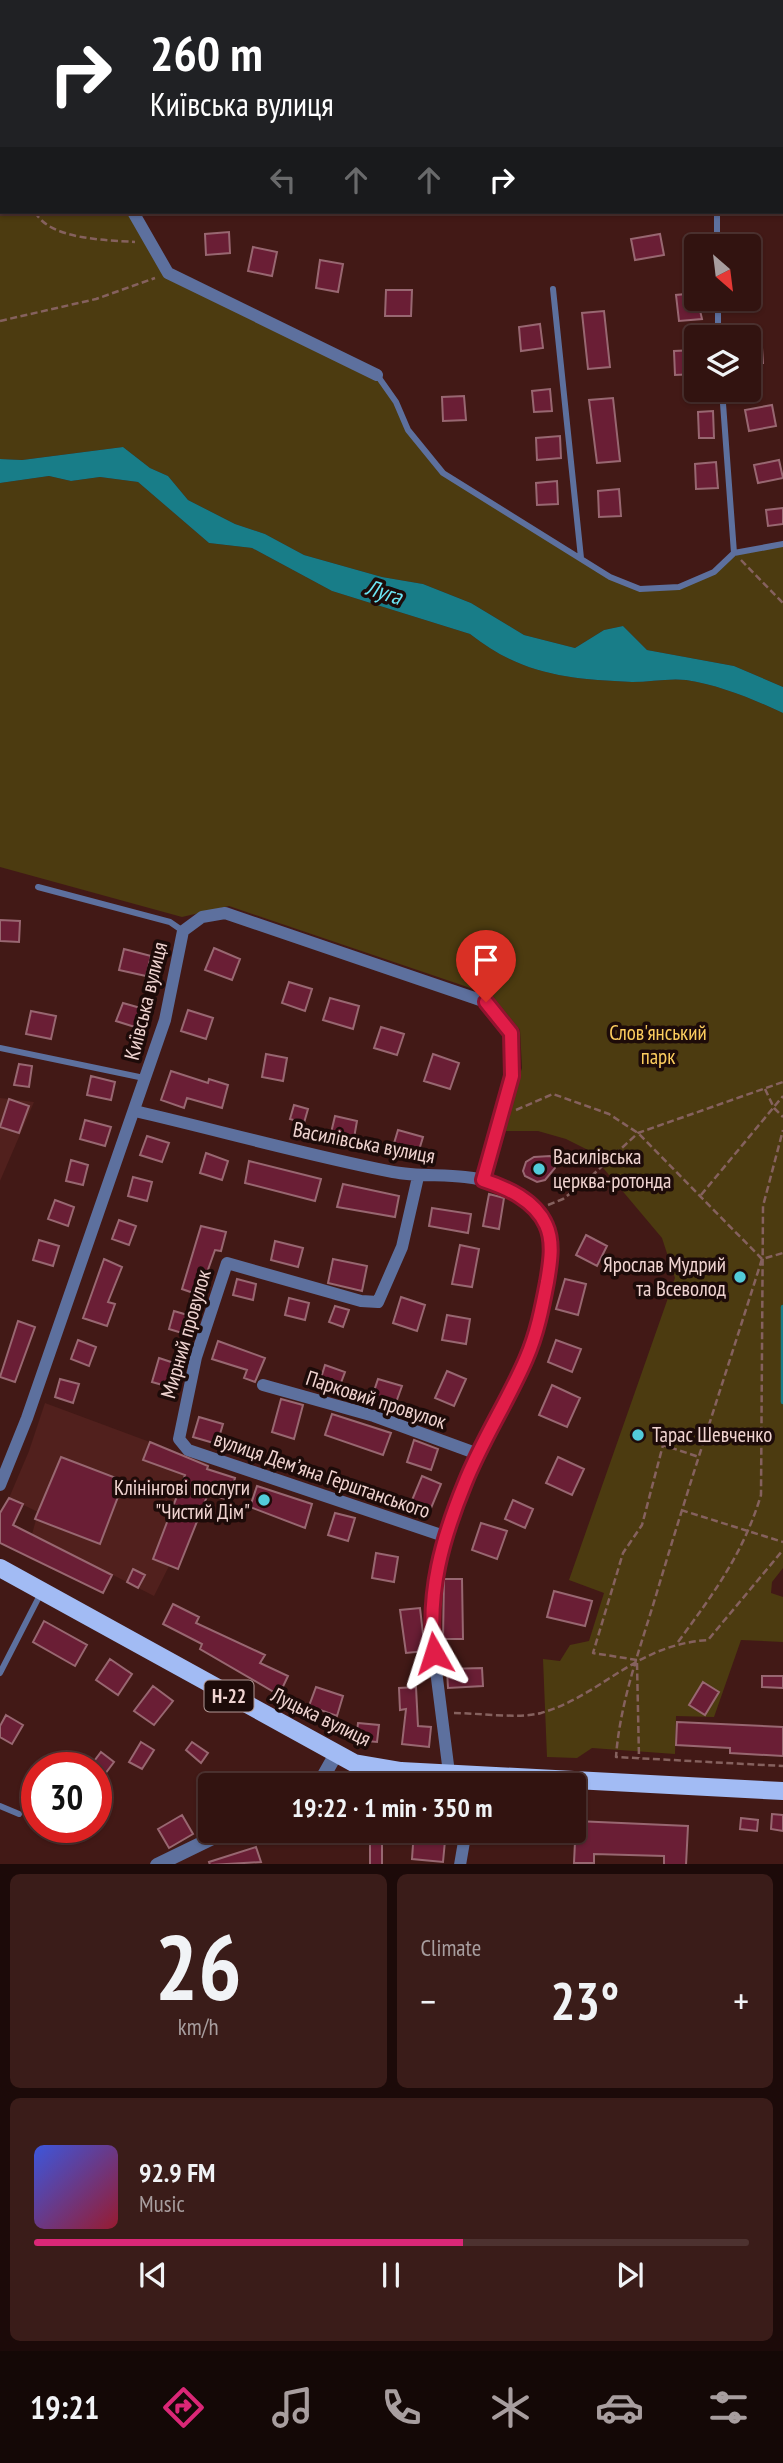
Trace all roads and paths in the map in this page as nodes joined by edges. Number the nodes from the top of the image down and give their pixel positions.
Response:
1 (36, 214) edge
2 (134, 214) edge
3 (717, 214) edge
4 (717, 234) edge
5 (150, 242) junction
6 (168, 273) junction
7 (553, 289) dead end
8 (0, 321) edge
9 (377, 375) joint
10 (723, 402) edge
11 (783, 544) edge
12 (734, 553) junction
13 (582, 558) junction
14 (783, 603) edge
15 (38, 887) dead end
16 (183, 931) junction
17 (0, 1048) edge
18 (146, 1079) junction
19 (783, 1082) edge
20 (765, 1089) junction
21 (783, 1096) edge
22 (774, 1108) junction
23 (135, 1111) junction
24 (499, 1117) junction
25 (783, 1117) edge
26 (783, 1130) edge
27 (638, 1133) junction
28 (418, 1177) junction
29 (483, 1180) junction
30 (701, 1195) junction
31 (548, 1205) dead end
32 (783, 1253) edge
33 (762, 1259) junction
34 (263, 1385) dead end
35 (188, 1450) joint
36 (478, 1454) junction
37 (699, 1457) junction
38 (0, 1485) edge
39 (681, 1510) junction
40 (750, 1530) junction
41 (444, 1536) junction
42 (783, 1542) edge
43 (783, 1550) edge
44 (0, 1568) edge
45 (42, 1591) junction
46 (678, 1642) junction
47 (637, 1660) junction
48 (0, 1673) edge
49 (441, 1713) junction
50 (336, 1754) junction
51 (639, 1758) junction
52 (783, 1766) edge
53 (325, 1773) edge
54 (449, 1773) joint
55 (586, 1783) edge
56 (783, 1791) edge
57 (0, 1806) edge
58 (19, 1814) dead end
59 (201, 1843) edge
60 (464, 1843) edge
61 (157, 1864) edge
62 (460, 1864) edge

1 - 5 path
2 - 5 street
3 - 4 lane
5 - 6 street
6 - 8 path
6 - 9 street
7 - 13 lane
9 - 13 lane
10 - 12 lane
11 - 12 lane
12 - 13 lane
12 - 14 path
15 - 16 lane
16 - 18 street, Київська вулиця
16 - 24 street, Київська вулиця
17 - 18 lane
18 - 23 street, Київська вулиця
19 - 20 path
20 - 22 path
20 - 27 path
21 - 22 path
22 - 25 path
22 - 30 path
23 - 28 street, Василівська вулиця
23 - 38 street, Київська вулиця
24 - 27 path
24 - 29 street, Київська вулиця
26 - 33 path
27 - 30 path
27 - 31 path
28 - 29 street, Василівська вулиця
28 - 35 street, Мирний провулок
29 - 36 street, Василівська вулиця
30 - 33 path
32 - 33 path
33 - 37 path
33 - 40 path
34 - 36 street, Парковий провулок
35 - 41 street, вулиця Демʼяна Герштанського
36 - 41 street, Василівська вулиця
37 - 39 path
37 - 47 path
39 - 40 path
39 - 47 path
40 - 42 path
40 - 46 path
41 - 49 street, Василівська вулиця
43 - 46 path
44 - 45 main road, Луцька вулиця / Н-22
45 - 48 lane
45 - 50 main road, Луцька вулиця / Н-22
46 - 47 path
47 - 49 path
47 - 51 path
47 - 51 path
49 - 54 street, Василівська вулиця
50 - 53 street
50 - 54 main road, Луцька вулиця / Н-22
51 - 52 path
55 - 56 main road, Луцька вулиця / Н-22
57 - 58 lane
59 - 61 street
60 - 62 street

